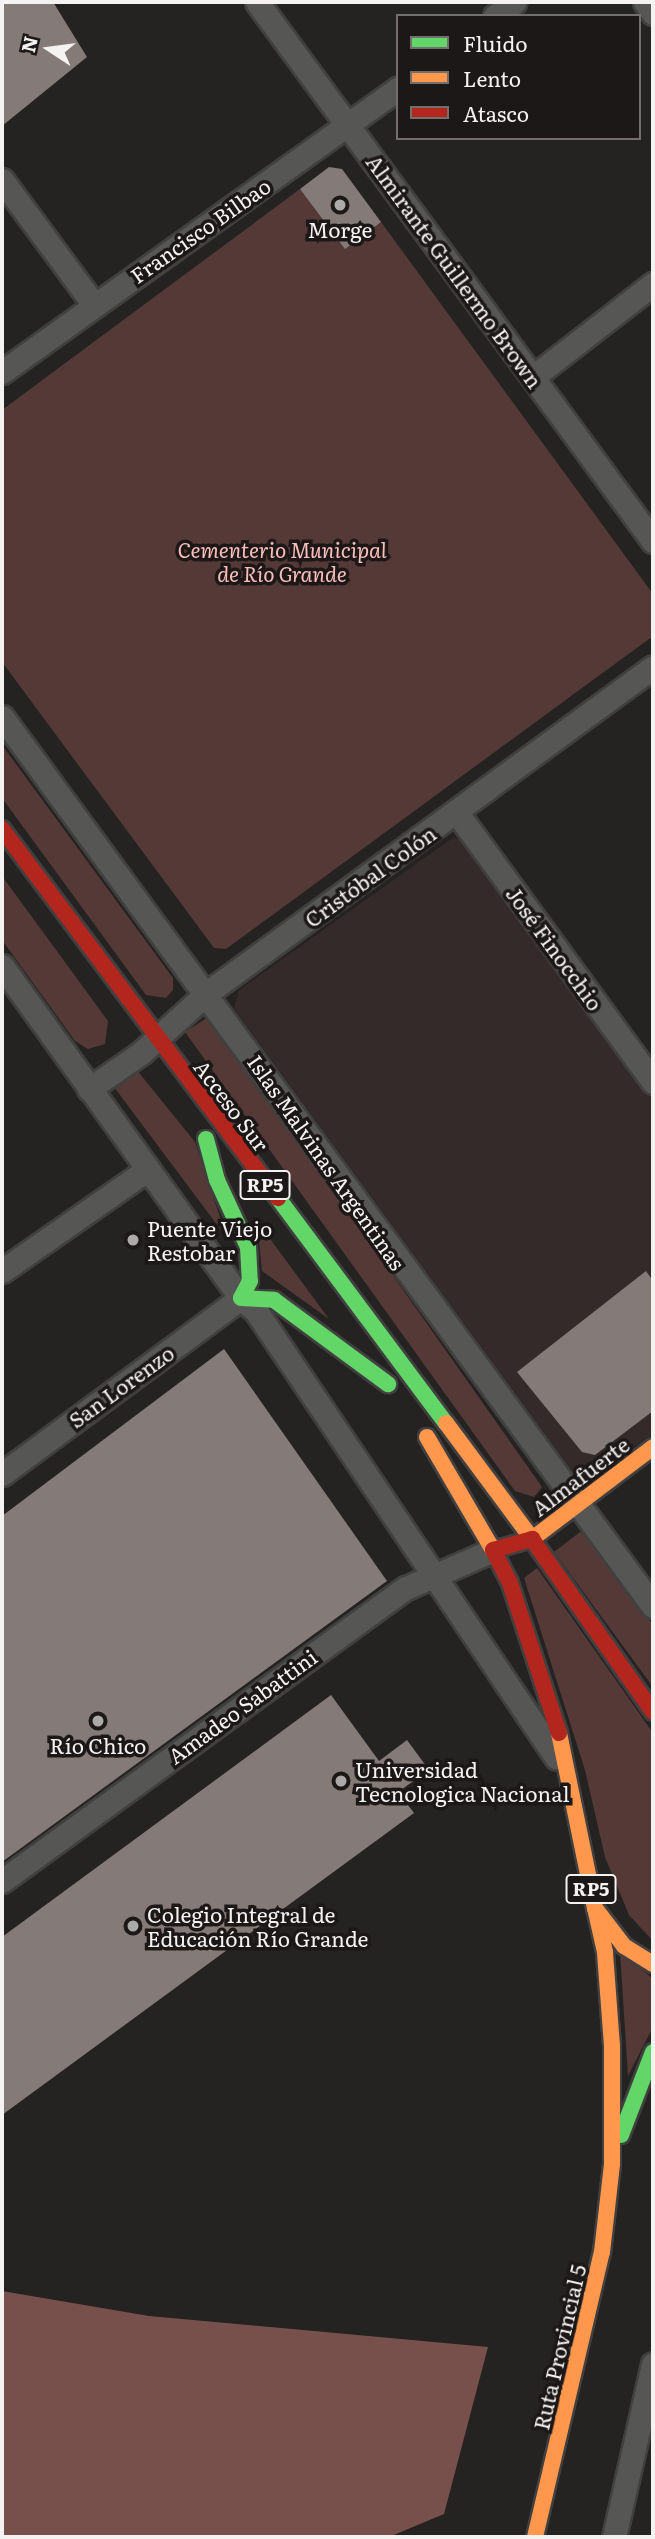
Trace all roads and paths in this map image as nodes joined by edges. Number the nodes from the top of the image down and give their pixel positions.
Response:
1 (257, 2) edge
2 (514, 2) edge
3 (645, 2) edge
4 (653, 13) edge
5 (498, 14) edge
6 (396, 89) edge
7 (348, 125) junction
8 (2, 180) edge
9 (653, 284) edge
10 (94, 305) junction
11 (2, 372) edge
12 (533, 377) junction
13 (653, 541) edge
14 (653, 667) edge
15 (2, 717) edge
16 (457, 813) junction
17 (2, 829) edge
18 (2, 966) edge
19 (207, 993) junction
20 (145, 1049) junction
21 (651, 1073) edge
22 (89, 1089) junction
23 (148, 1169) junction
24 (237, 1181) dead end
25 (2, 1271) edge
26 (240, 1298) junction
27 (349, 1330) dead end
28 (413, 1417) dead end
29 (653, 1447) edge
30 (5, 1465) edge
31 (579, 1502) junction
32 (531, 1539) junction
33 (493, 1550) junction
34 (435, 1574) junction
35 (653, 1606) edge
36 (653, 1712) edge
37 (573, 1788) junction
38 (2, 1881) edge
39 (594, 1908) junction
40 (653, 1964) edge
41 (653, 2052) edge
42 (612, 2164) junction
43 (653, 2364) edge
44 (535, 2537) edge
45 (614, 2537) edge

1 - 7 street, Almirante Guillermo Brown
2 - 5 street
3 - 4 street
6 - 7 street, Francisco Bilbao
7 - 10 street, Francisco Bilbao
7 - 12 street, Almirante Guillermo Brown
8 - 10 street
9 - 12 street
10 - 11 street, Francisco Bilbao
12 - 13 street, Almirante Guillermo Brown
14 - 16 street, Cristóbal Colón
15 - 19 street, Islas Malvinas Argentinas
16 - 19 street, Cristóbal Colón
16 - 21 street, José Finocchio
17 - 20 main road, Acceso Sur / RP5
18 - 22 street
19 - 20 street, Cristóbal Colón
19 - 31 street, Islas Malvinas Argentinas
20 - 22 street, Cristóbal Colón
20 - 32 main road, Acceso Sur / RP5
22 - 23 street
23 - 25 street
23 - 26 street
24 - 26 main road, Acceso Sur / RP5
26 - 27 main road
26 - 30 street, San Lorenzo
26 - 34 street
28 - 33 main road, RP5
29 - 31 main road, Almafuerte
31 - 32 main road, Almafuerte
31 - 35 street, Islas Malvinas Argentinas
32 - 33 main road
32 - 36 main road, RP5
33 - 34 street, Amadeo Sabattini
33 - 37 main road, RP5
34 - 37 street
34 - 38 street, Amadeo Sabattini
37 - 39 main road, RP5
39 - 40 main road, RP5
39 - 42 main road, Ruta Provincial 5 / RP5
41 - 42 main road, Ruta Provincial 5 / RP5
42 - 44 main road, Ruta Provincial 5 / RP5
43 - 45 street

